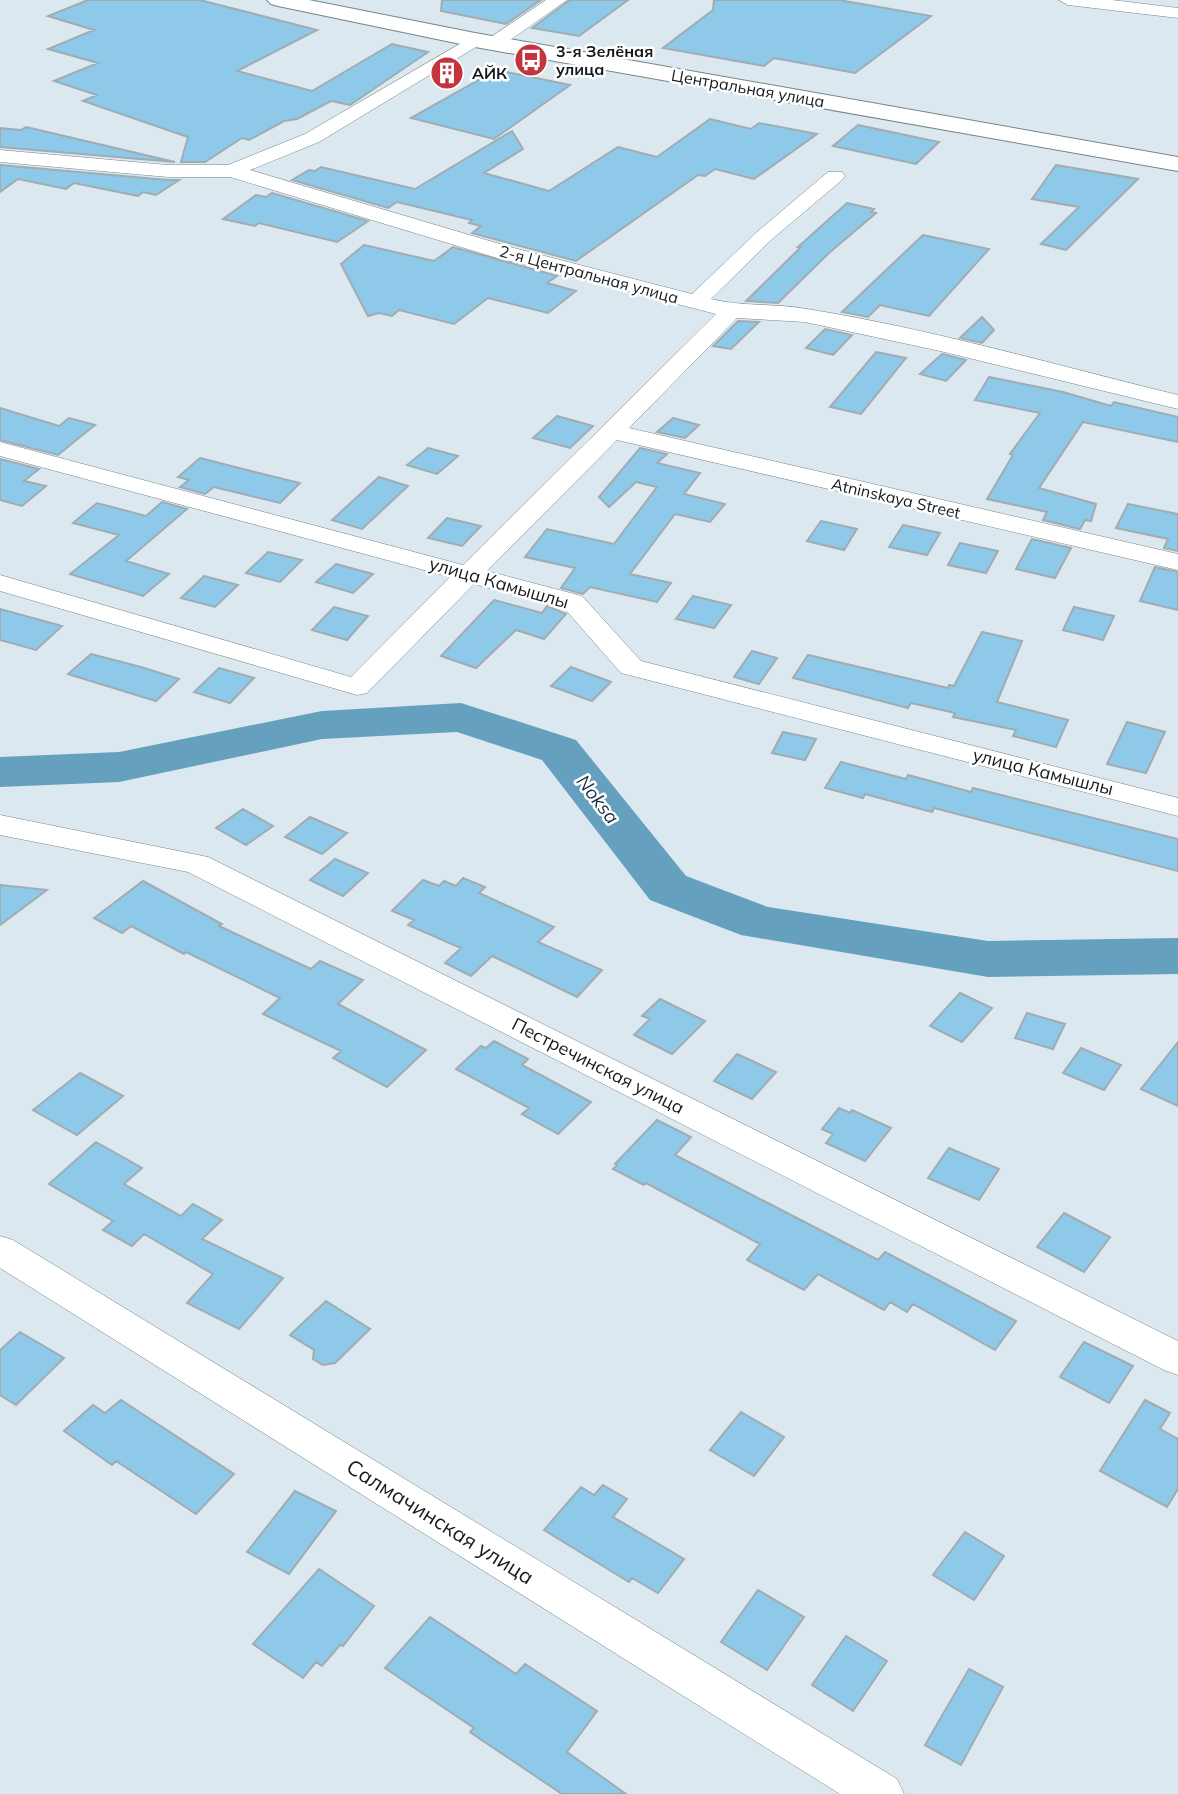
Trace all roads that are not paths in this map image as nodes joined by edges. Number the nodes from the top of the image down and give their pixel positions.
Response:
1 (278, 0) edge
2 (558, 0) edge
3 (1068, 0) edge
4 (1178, 13) edge
5 (484, 42) junction
6 (0, 156) edge
7 (1178, 164) edge
8 (230, 171) junction
9 (835, 176) dead end
10 (696, 302) junction
11 (731, 311) junction
12 (1178, 402) edge
13 (615, 432) junction
14 (0, 449) edge
15 (1178, 562) edge
16 (467, 573) junction
17 (0, 583) edge
18 (1178, 807) edge
19 (0, 825) edge
20 (0, 1250) edge
21 (1178, 1359) edge
22 (881, 1794) edge

1 - 5 street, Центральная улица
2 - 5 street
3 - 4 street
5 - 7 street, Центральная улица
5 - 8 street
6 - 8 street, 2-я Центральная улица
8 - 10 street, 2-я Центральная улица
9 - 10 street
10 - 11 street, 2-я Центральная улица
11 - 12 street, 2-я Центральная улица
11 - 13 street
13 - 15 street, Atninskaya Street
13 - 16 street
14 - 16 street, улица Камышлы
16 - 17 street
16 - 18 street, улица Камышлы
19 - 21 street, Пестречинская улица
20 - 22 street, Салмачинская улица

